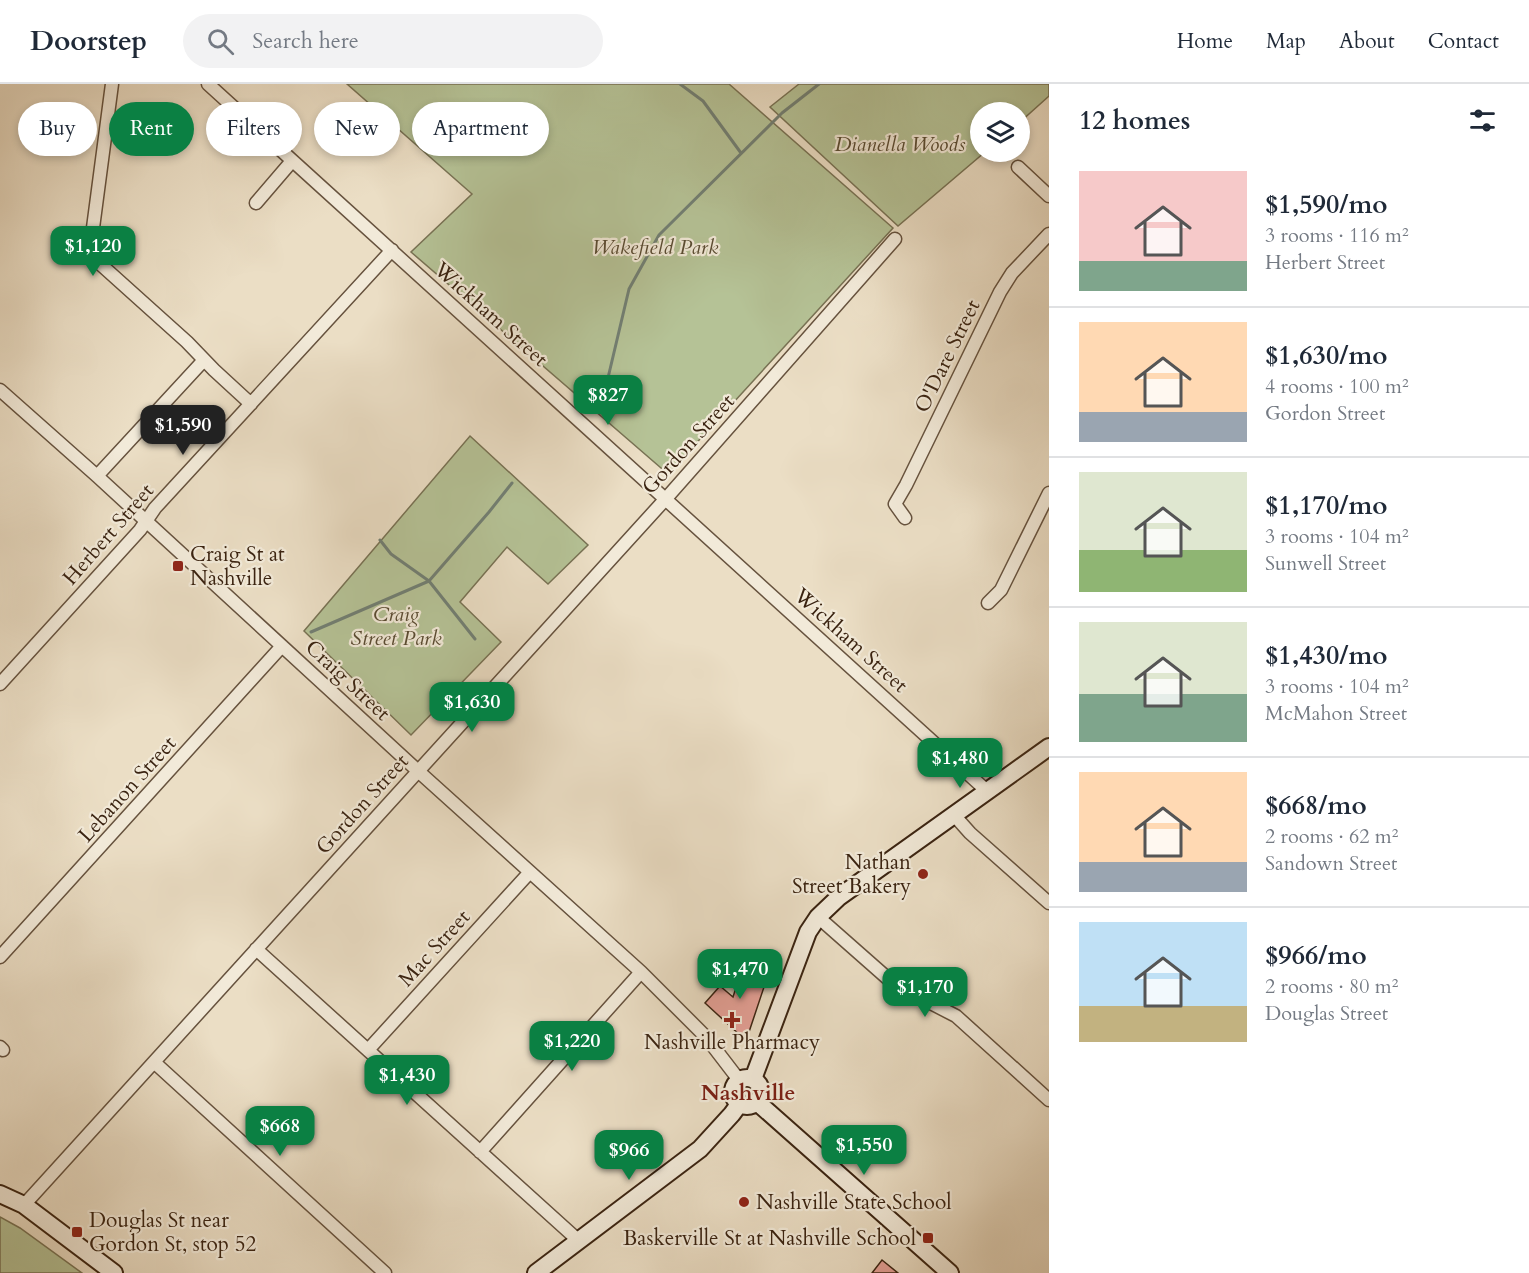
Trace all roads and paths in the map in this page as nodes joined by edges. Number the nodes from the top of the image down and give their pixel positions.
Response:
1 (112, 84) edge
2 (208, 84) edge
3 (292, 161) junction
4 (1018, 167) dead end
5 (1049, 196) edge
6 (256, 203) dead end
7 (1049, 234) edge
8 (895, 239) dead end
9 (392, 250) junction
10 (204, 360) junction
11 (0, 390) edge
12 (251, 404) junction
13 (98, 476) junction
14 (1049, 493) edge
15 (665, 499) junction
16 (905, 518) dead end
17 (146, 522) junction
18 (988, 603) dead end
19 (282, 646) junction
20 (0, 684) edge
21 (1049, 747) edge
22 (418, 771) junction
23 (987, 791) junction
24 (954, 815) junction
25 (530, 872) junction
26 (1049, 903) edge
27 (818, 917) junction
28 (256, 949) junction
29 (0, 957) edge
30 (641, 972) junction
31 (368, 1050) junction
32 (155, 1063) junction
33 (746, 1080) junction
34 (1049, 1100) edge
35 (748, 1103) junction
36 (480, 1152) junction
37 (0, 1194) edge
38 (24, 1205) junction
39 (579, 1241) junction
40 (114, 1273) edge
41 (384, 1273) edge
42 (536, 1273) edge
43 (950, 1273) edge

1 - 10 street
2 - 3 street, Wickham Street
3 - 6 street
3 - 9 street, Wickham Street
4 - 5 street
7 - 16 street, O'Dare Street
8 - 15 street, Gordon Street
9 - 12 street, Herbert Street
9 - 15 street, Wickham Street
10 - 12 street
10 - 13 street
11 - 13 street, Craig Street
12 - 17 street, Herbert Street
13 - 17 street, Craig Street
14 - 18 street
15 - 22 street, Gordon Street
15 - 23 street, Wickham Street
17 - 19 street, Craig Street
17 - 20 street, Herbert Street
19 - 22 street, Craig Street
19 - 29 street, Lebanon Street
21 - 23 street
22 - 25 street, Craig Street
22 - 28 street, Gordon Street
23 - 24 street
24 - 26 street
24 - 27 street
25 - 30 street, Craig Street
25 - 31 street, Mac Street
27 - 33 street
27 - 34 street
28 - 31 street
28 - 32 street, Gordon Street
30 - 33 street, Craig Street
30 - 36 street
31 - 36 street
32 - 38 street, Gordon Street
32 - 41 street
33 - 35 street
33 - 35 street
35 - 39 street
35 - 43 street
36 - 39 street
37 - 38 street
38 - 40 street
39 - 42 street

